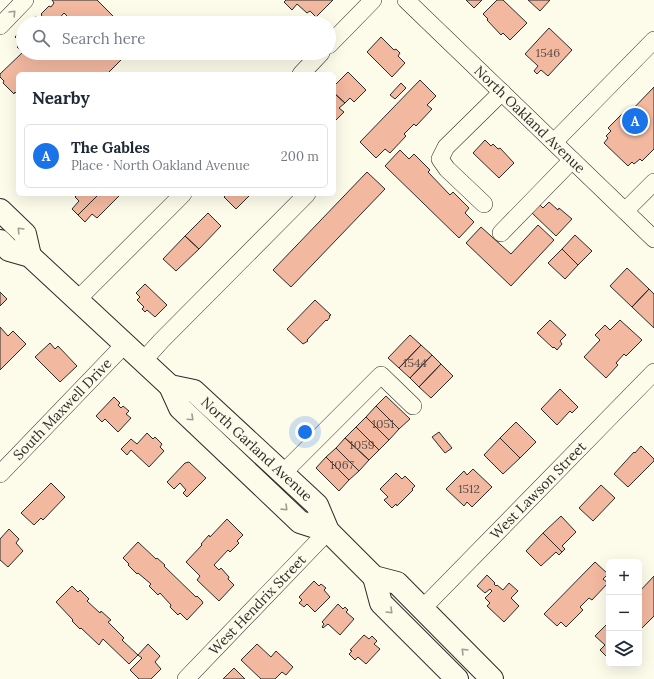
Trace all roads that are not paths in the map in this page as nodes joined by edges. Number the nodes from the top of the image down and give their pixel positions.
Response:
1 (25, 0) edge
2 (374, 0) edge
3 (406, 0) edge
4 (0, 26) edge
5 (336, 38) edge
6 (654, 40) edge
7 (315, 60) edge
8 (303, 72) edge
9 (502, 92) junction
10 (554, 142) junction
11 (572, 160) junction
12 (654, 182) edge
13 (181, 196) edge
14 (305, 196) edge
15 (484, 204) dead end
16 (0, 210) edge
17 (625, 211) junction
18 (501, 233) dead end
19 (654, 238) edge
20 (0, 241) edge
21 (30, 256) junction
22 (77, 300) junction
23 (125, 344) junction
24 (143, 361) junction
25 (654, 372) edge
26 (170, 386) junction
27 (413, 406) dead end
28 (283, 473) junction
29 (0, 474) edge
30 (328, 531) junction
31 (374, 577) junction
32 (422, 609) junction
33 (186, 679) edge
34 (457, 679) edge
35 (492, 679) edge

4 -> 1 street
2 - 5 street
3 - 9 street, North Oakland Avenue
6 - 10 street
7 - 8 street
9 - 10 street, North Oakland Avenue
9 - 15 street
10 - 11 street, North Oakland Avenue
11 - 17 street, North Oakland Avenue
11 - 18 street
12 - 17 street
13 - 22 street
14 - 24 street
21 -> 16 main road
17 - 19 street, North Oakland Avenue
20 - 21 main road, North Garland Avenue
21 - 22 main road, North Garland Avenue
22 - 23 main road, North Garland Avenue
23 - 24 main road, North Garland Avenue
23 - 29 street, South Maxwell Drive
24 - 26 main road, North Garland Avenue
25 - 32 street, West Lawson Street
26 - 28 main road, North Garland Avenue
26 -> 30 main road, North Garland Avenue
27 - 28 street
28 - 30 main road, North Garland Avenue
30 - 31 main road, North Garland Avenue
30 - 33 street, West Hendrix Street
31 - 32 main road, North Garland Avenue
31 -> 34 main road, North Garland Avenue
35 -> 32 main road, North Garland Avenue

